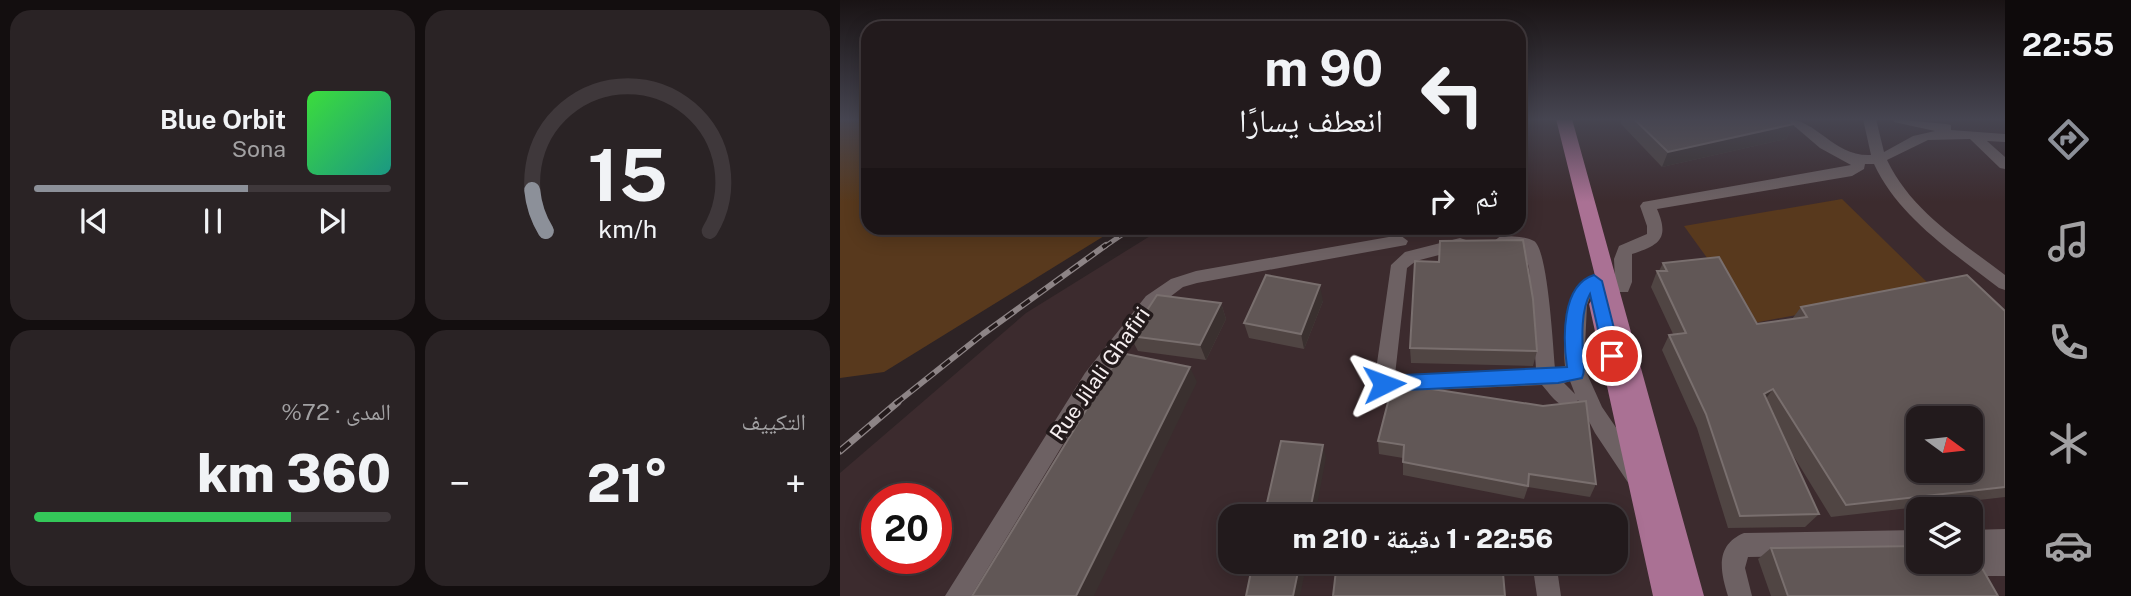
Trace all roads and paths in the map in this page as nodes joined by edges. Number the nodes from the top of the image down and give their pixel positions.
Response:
1 (1560, 147) edge
2 (1570, 147) edge
3 (1827, 147) edge
4 (1876, 147) edge
5 (1900, 147) edge
6 (1985, 147) edge
7 (1855, 158) junction
8 (1879, 158) junction
9 (2005, 165) edge
10 (1400, 241) dead end
11 (1602, 284) junction
12 (2005, 284) edge
13 (1576, 372) junction
14 (1546, 376) junction
15 (1568, 400) edge
16 (1642, 482) junction
17 (2005, 541) edge
18 (1906, 542) edge
19 (1983, 542) edge
20 (1983, 564) edge
21 (2005, 564) edge
22 (1546, 574) edge
23 (957, 596) edge
24 (1549, 596) edge
25 (1668, 596) edge
26 (1689, 596) edge
27 (1740, 596) edge

1 - 11 main road
2 - 11 main road
3 - 7 street
4 - 8 street
5 - 8 street
6 - 9 street
7 - 8 street
7 - 11 street
8 - 12 street
10 - 23 street, Rue Jilali Ghafiri
11 - 13 street
11 - 16 main road
11 - 26 main road
13 - 14 street
13 - 16 street
14 - 14 street
14 - 15 street
16 - 25 main road
17 - 19 street
18 - 27 street
20 - 21 street
22 - 24 street

